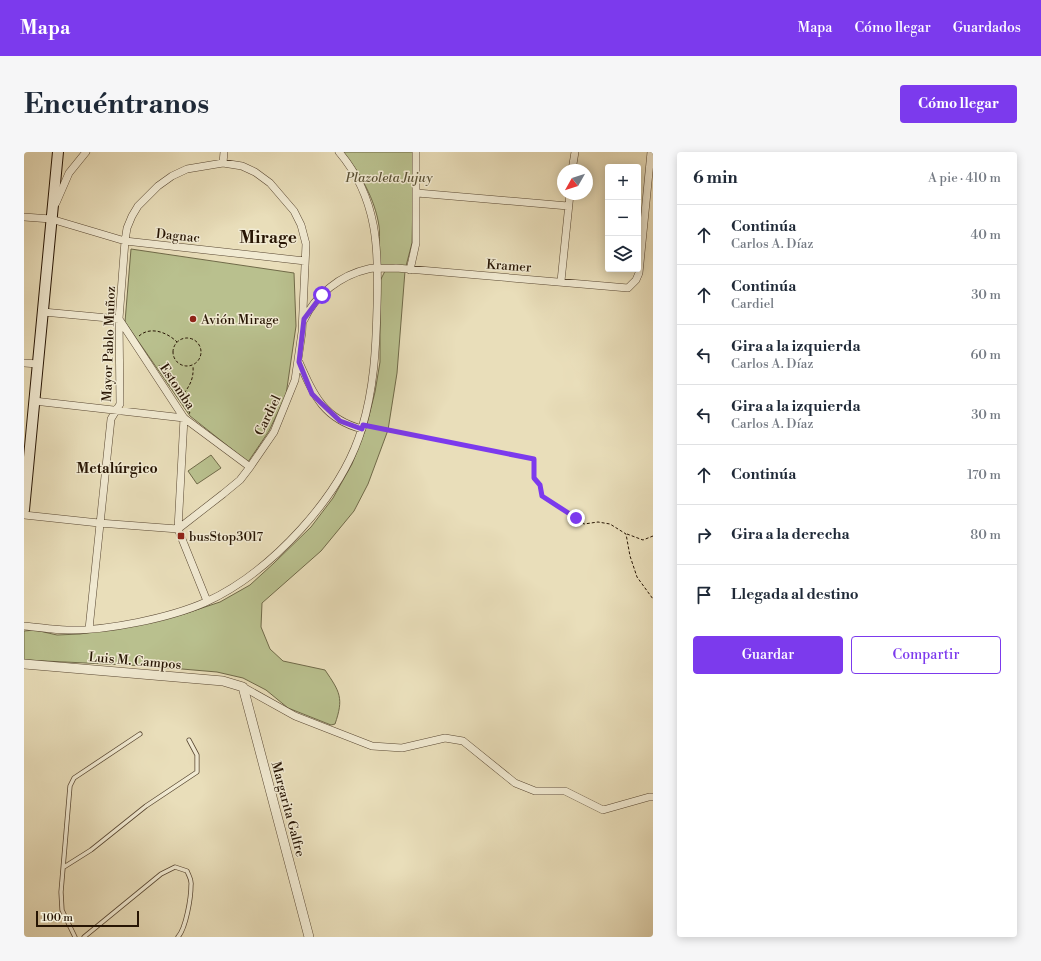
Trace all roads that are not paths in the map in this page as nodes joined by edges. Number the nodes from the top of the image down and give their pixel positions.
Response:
1 (58, 152) edge
2 (86, 152) edge
3 (224, 152) edge
4 (340, 152) edge
5 (416, 152) edge
6 (575, 152) edge
7 (651, 152) edge
8 (223, 163) junction
9 (573, 164) edge
10 (417, 193) junction
11 (569, 200) edge
12 (568, 206) junction
13 (24, 217) edge
14 (51, 218) junction
15 (125, 241) junction
16 (305, 262) junction
17 (377, 269) junction
18 (410, 270) junction
19 (561, 281) junction
20 (43, 312) junction
21 (119, 319) junction
22 (302, 332) junction
23 (299, 362) junction
24 (24, 363) edge
25 (38, 364) junction
26 (34, 401) junction
27 (116, 411) junction
28 (184, 418) junction
29 (363, 427) junction
30 (250, 467) junction
31 (24, 510) edge
32 (24, 515) edge
33 (99, 523) junction
34 (178, 529) junction
35 (207, 601) junction
36 (24, 626) edge
37 (89, 629) junction
38 (24, 664) edge
39 (243, 687) junction
40 (140, 734) dead end
41 (189, 740) dead end
42 (653, 797) edge
43 (64, 867) junction
44 (75, 937) edge
45 (84, 937) edge
46 (178, 937) edge
47 (309, 937) edge

1 - 14 main road
2 - 14 street
3 - 8 street
4 - 17 street
5 - 10 street
6 - 9 street
7 - 19 street, Kramer
8 - 15 street, Mayor Pablo Muñoz
8 - 16 street, Cardiel
10 - 12 street
10 - 18 street
11 - 12 street
12 - 19 street
13 - 14 street
14 - 15 street, Dagnac
14 - 20 main road
15 - 16 street, Dagnac
15 - 21 street, Mayor Pablo Muñoz
16 - 22 street, Cardiel
17 - 18 street, Kramer
17 - 22 street, Kramer
17 - 29 street
18 - 19 street, Kramer
20 - 21 street
20 - 25 main road
21 - 27 street, Mayor Pablo Muñoz
21 - 28 street, Estomba
22 - 23 street, Cardiel
23 - 29 street
23 - 30 street, Cardiel
24 - 25 street
25 - 26 main road
26 - 27 street
26 - 31 main road
27 - 28 street
27 - 33 street, Mayor Pablo Muñoz
28 - 30 street, Estomba
28 - 34 street
29 - 35 street
30 - 34 street, Cardiel
32 - 33 street
33 - 34 street
33 - 37 street, Mayor Pablo Muñoz
34 - 35 street
35 - 37 street
36 - 37 street
38 - 39 street, Luis M. Campos
39 - 42 street
39 - 47 street, Margarita Galfre
40 - 43 lane
41 - 43 lane
43 - 44 lane
45 - 46 lane

